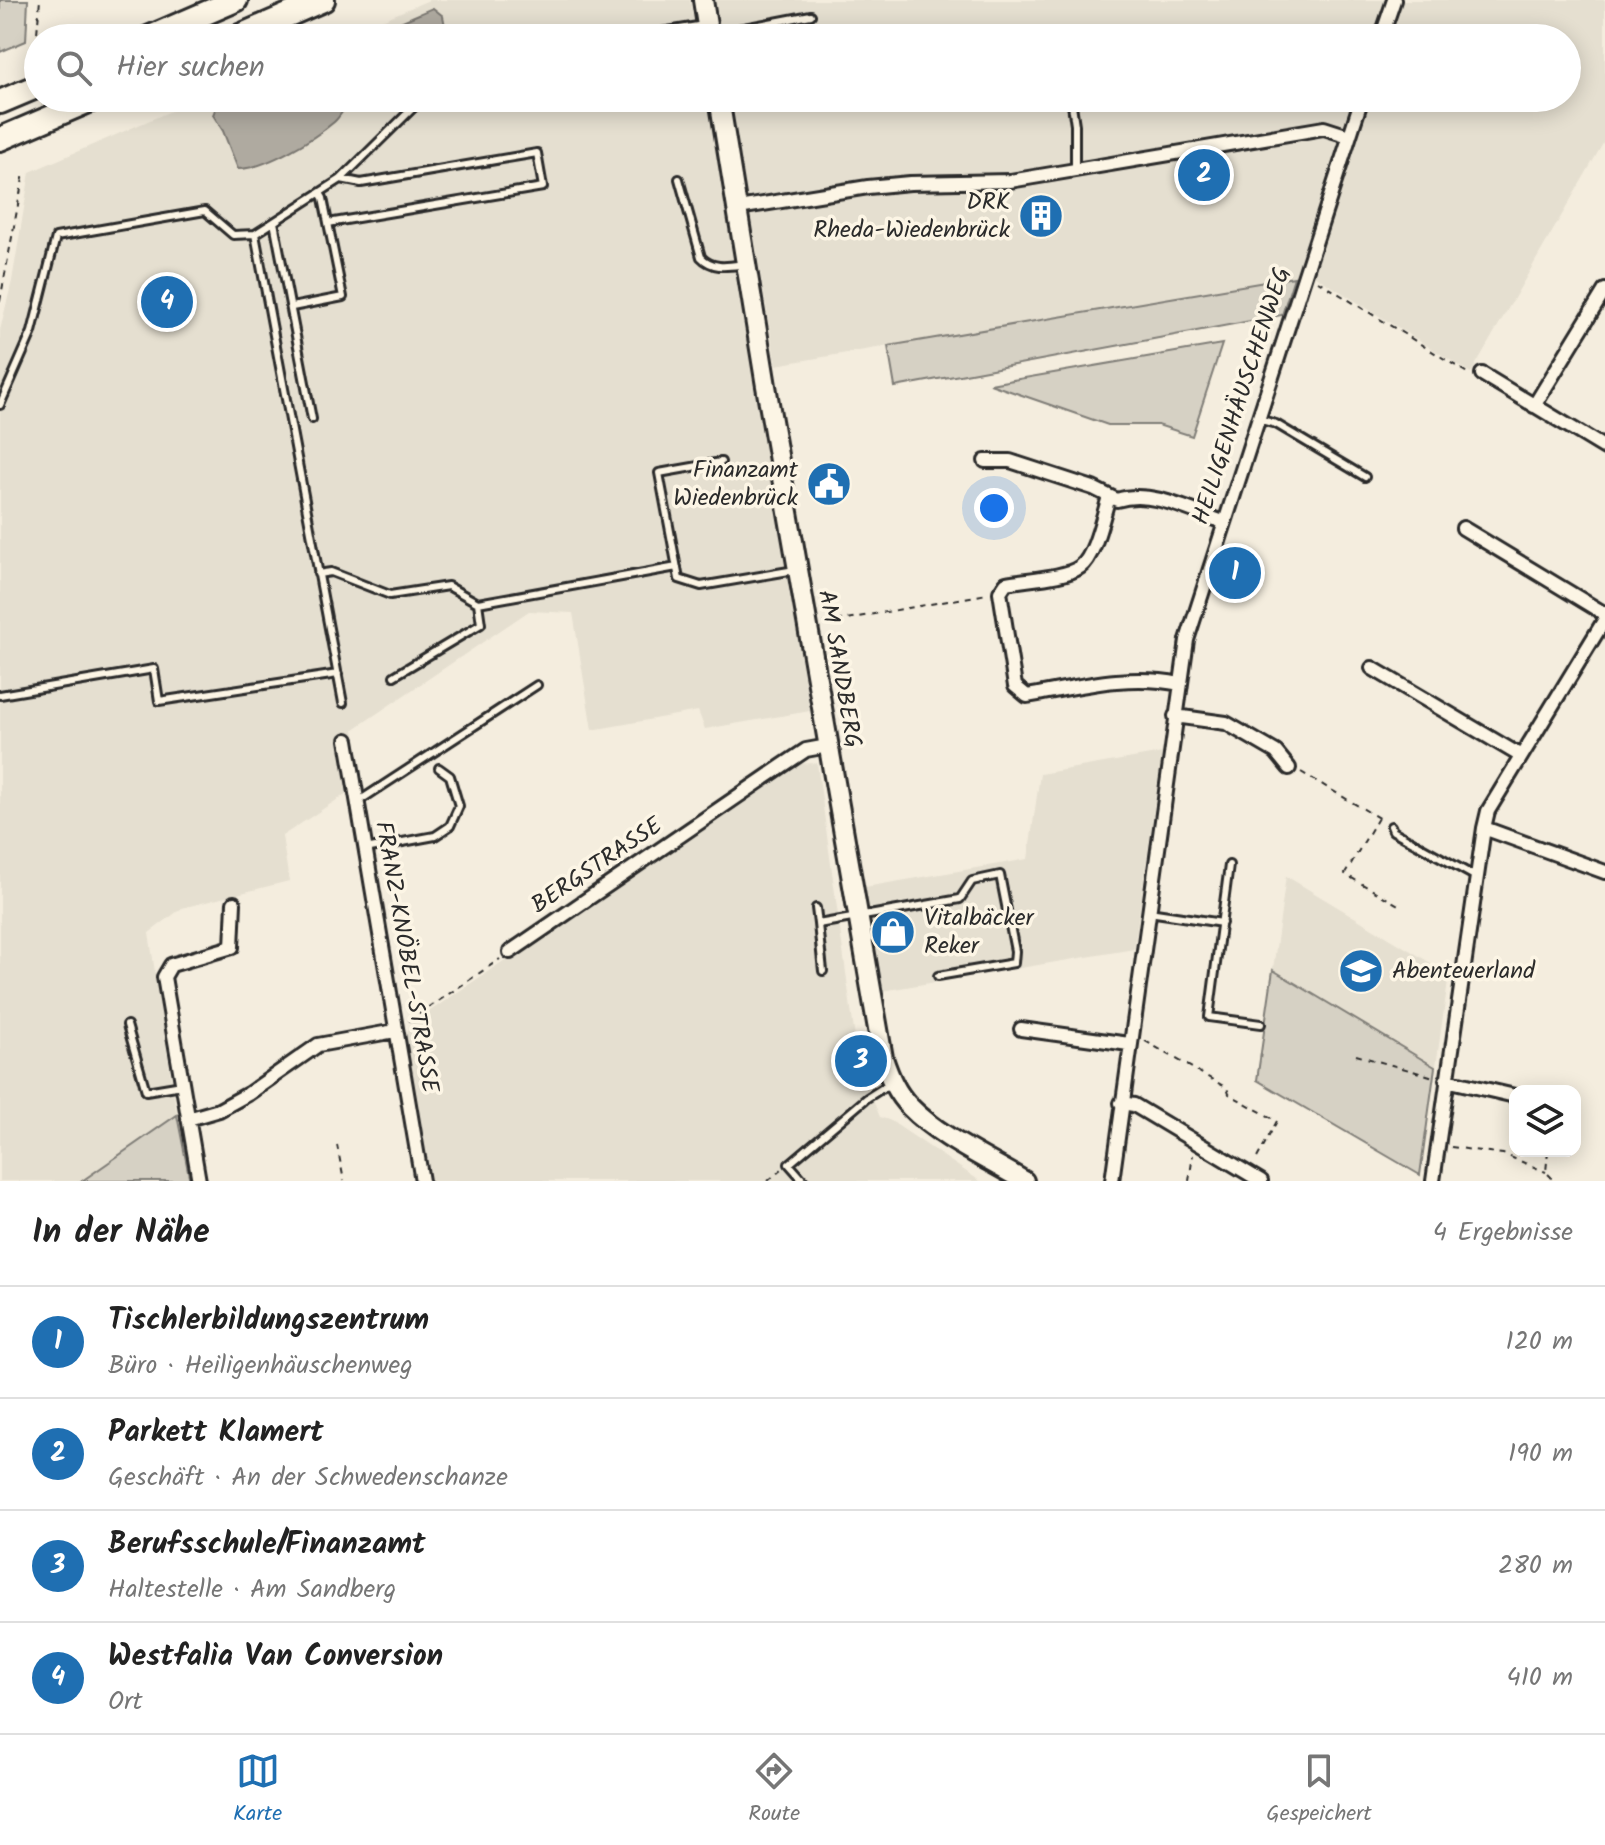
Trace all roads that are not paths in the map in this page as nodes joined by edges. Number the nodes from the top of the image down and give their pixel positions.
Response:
1 (236, 0) edge
2 (323, 0) edge
3 (703, 0) edge
4 (1394, 0) edge
5 (811, 15) dead end
6 (180, 24) edge
7 (267, 24) edge
8 (707, 24) edge
9 (756, 24) edge
10 (1386, 24) edge
11 (24, 92) edge
12 (0, 102) edge
13 (63, 112) edge
14 (409, 112) edge
15 (721, 112) edge
16 (1073, 112) edge
17 (1357, 112) edge
18 (1349, 136) junction
19 (0, 139) edge
20 (1075, 171) junction
21 (341, 179) junction
22 (679, 179) dead end
23 (320, 193) junction
24 (738, 208) junction
25 (274, 222) junction
26 (328, 223) junction
27 (255, 234) junction
28 (747, 264) junction
29 (1605, 290) edge
30 (292, 307) junction
31 (1482, 374) road end
32 (0, 405) edge
33 (1534, 406) junction
34 (312, 419) dead end
35 (1258, 419) junction
36 (1605, 448) edge
37 (985, 461) dead end
38 (721, 462) dead end
39 (1365, 477) dead end
40 (1109, 497) junction
41 (1223, 522) junction
42 (1463, 528) dead end
43 (677, 567) junction
44 (798, 570) junction
45 (318, 574) junction
46 (478, 603) junction
47 (1605, 617) edge
48 (1372, 668) dead end
49 (338, 674) junction
50 (394, 676) dead end
51 (1180, 684) junction
52 (537, 685) dead end
53 (0, 695) edge
54 (343, 703) dead end
55 (1175, 716) junction
56 (347, 740) dead end
57 (828, 746) junction
58 (1521, 756) junction
59 (439, 768) dead end
60 (1289, 768) road end
61 (357, 802) junction
62 (1391, 826) road end
63 (1484, 828) junction
64 (365, 849) junction
65 (1229, 865) dead end
66 (1605, 872) edge
67 (1476, 878) junction
68 (234, 903) dead end
69 (816, 908) dead end
70 (1149, 912) junction
71 (857, 917) junction
72 (1222, 923) junction
73 (818, 924) junction
74 (510, 952) road end
75 (823, 971) dead end
76 (938, 976) dead end
77 (1261, 1024) dead end
78 (127, 1025) dead end
79 (1021, 1029) dead end
80 (395, 1031) junction
81 (1129, 1041) junction
82 (1446, 1080) junction
83 (892, 1082) junction
84 (182, 1085) junction
85 (1509, 1095) edge
86 (1121, 1103) junction
87 (188, 1119) junction
88 (199, 1181) edge
89 (422, 1181) edge
90 (804, 1181) edge
91 (1024, 1181) edge
92 (1112, 1181) edge
93 (1261, 1181) edge
94 (1433, 1181) edge

1 - 6 highway
2 - 7 highway
3 - 8 main road
4 - 10 street
5 - 9 lane
11 - 12 highway
13 - 19 highway
14 - 21 lane
15 - 24 main road, AM SANDBERG
16 - 20 lane
17 - 18 street, HEILIGENHÄUSCHENWEG
18 - 20 street
18 - 35 street, HEILIGENHÄUSCHENWEG
20 - 24 street
21 - 23 lane
21 - 26 lane
22 - 28 lane
23 - 25 lane
23 - 26 lane
24 - 28 main road, AM SANDBERG
25 - 27 lane
25 - 30 lane
26 - 30 lane
27 - 32 lane
27 - 45 lane
28 - 44 main road, AM SANDBERG
29 - 33 street
30 - 34 lane
31 - 33 street
33 - 36 street
35 - 39 lane
35 - 41 street, HEILIGENHÄUSCHENWEG
37 - 40 street
38 - 43 lane
40 - 41 street
40 - 51 street
41 - 51 street, HEILIGENHÄUSCHENWEG
42 - 47 street
43 - 44 lane
43 - 46 lane
44 - 57 main road, AM SANDBERG
45 - 46 lane
45 - 49 lane
46 - 50 lane
47 - 58 street
48 - 58 street
49 - 53 lane
49 - 54 lane
51 - 55 street, HEILIGENHÄUSCHENWEG
52 - 61 lane
55 - 60 street
55 - 70 street, HEILIGENHÄUSCHENWEG
56 - 61 street, FRANZ-KNÖBEL-STRASSE
57 - 71 main road, AM SANDBERG
57 - 74 street, BERGSTRASSE
58 - 63 street
59 - 64 lane
61 - 64 street, FRANZ-KNÖBEL-STRASSE
62 - 67 lane
63 - 66 street
63 - 67 street
64 - 80 street, FRANZ-KNÖBEL-STRASSE
65 - 72 lane
67 - 82 street
68 - 84 street
69 - 73 lane
70 - 72 lane
70 - 81 street, HEILIGENHÄUSCHENWEG
71 - 73 lane
71 - 76 lane
71 - 83 main road, AM SANDBERG
72 - 77 lane
73 - 75 lane
78 - 84 lane
79 - 81 street
80 - 87 street
80 - 89 street, FRANZ-KNÖBEL-STRASSE
81 - 86 street, HEILIGENHÄUSCHENWEG
82 - 85 street
82 - 94 street
83 - 90 lane
83 - 91 main road, AM SANDBERG
84 - 87 street
86 - 92 street, HEILIGENHÄUSCHENWEG
86 - 93 street
87 - 88 street

